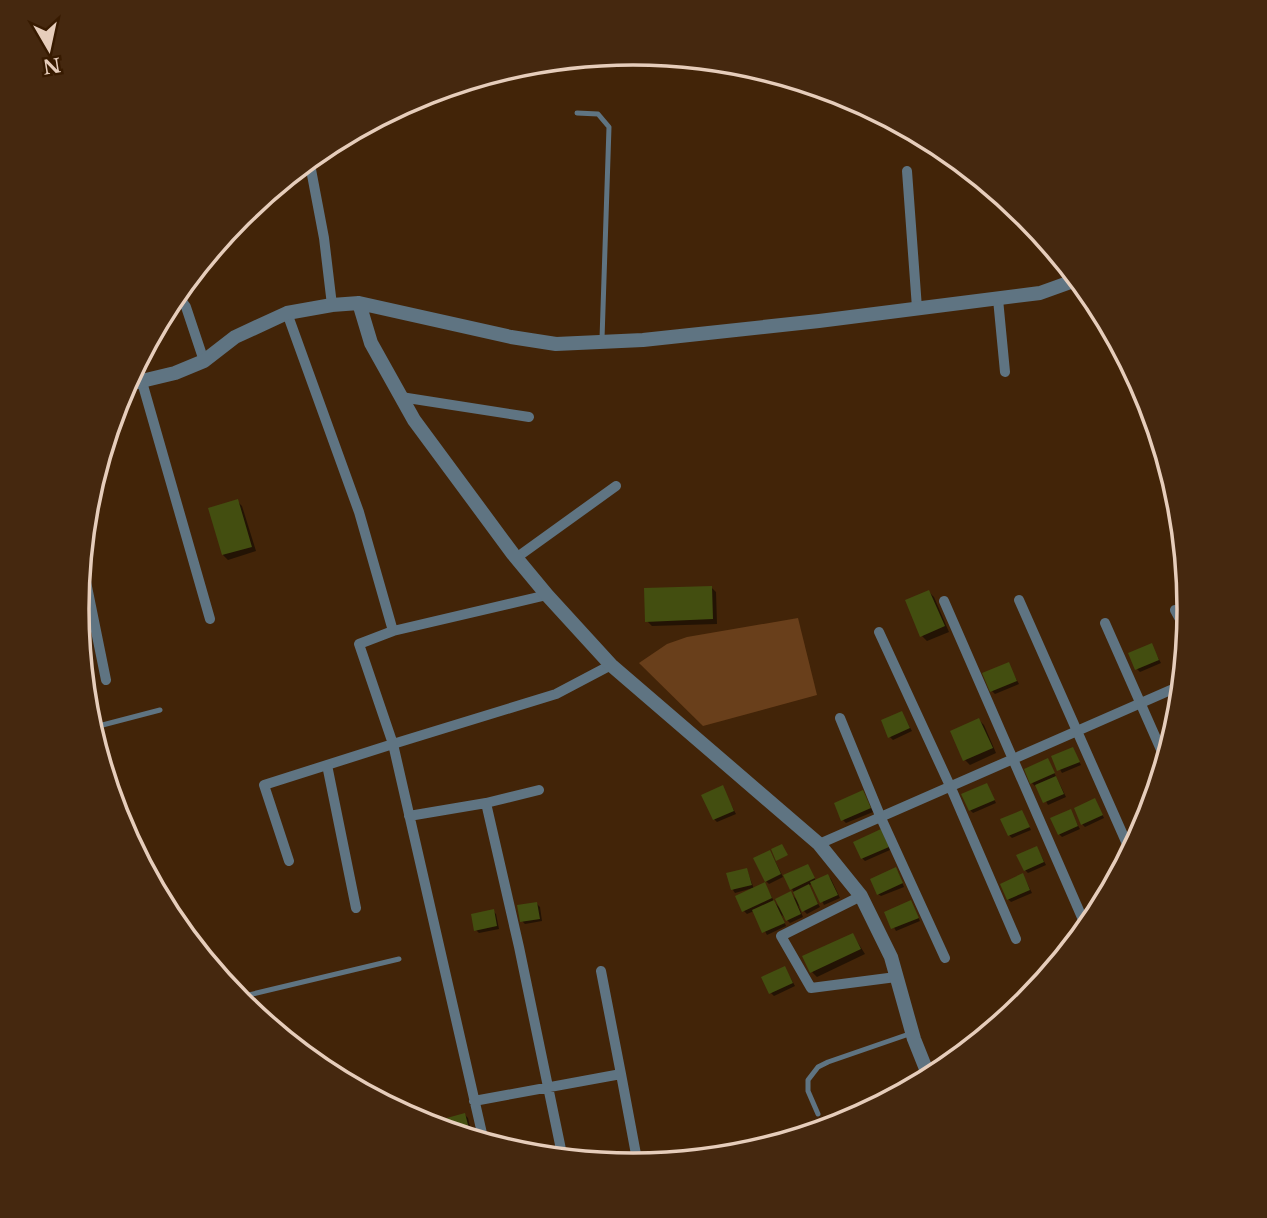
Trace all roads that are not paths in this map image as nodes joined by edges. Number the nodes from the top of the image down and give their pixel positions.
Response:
1 (576, 113) dead end
2 (907, 171) dead end
3 (309, 172) edge
4 (1068, 283) edge
5 (998, 299) junction
6 (359, 303) junction
7 (184, 304) edge
8 (332, 305) junction
9 (917, 308) junction
10 (287, 313) junction
11 (602, 342) junction
12 (204, 361) junction
13 (1005, 372) dead end
14 (142, 382) junction
15 (139, 383) edge
16 (401, 397) junction
17 (529, 417) dead end
18 (616, 486) dead end
19 (516, 558) junction
20 (547, 595) junction
21 (89, 598) edge
22 (1019, 600) dead end
23 (944, 601) dead end
24 (1175, 610) dead end
25 (1178, 615) edge
26 (210, 619) dead end
27 (1105, 623) dead end
28 (393, 631) junction
29 (879, 632) dead end
30 (611, 665) junction
31 (106, 680) dead end
32 (1171, 689) edge
33 (1139, 703) junction
34 (160, 710) dead end
35 (840, 718) dead end
36 (102, 725) edge
37 (1076, 732) junction
38 (393, 744) junction
39 (1160, 747) edge
40 (1013, 760) junction
41 (327, 765) junction
42 (951, 788) junction
43 (539, 790) dead end
44 (486, 803) junction
45 (409, 816) junction
46 (881, 818) junction
47 (1126, 841) edge
48 (820, 844) junction
49 (289, 861) dead end
50 (861, 896) junction
51 (356, 908) dead end
52 (1082, 917) edge
53 (1016, 939) dead end
54 (945, 958) dead end
55 (399, 959) dead end
56 (601, 971) dead end
57 (896, 977) junction
58 (250, 995) edge
59 (912, 1033) junction
60 (926, 1068) edge
61 (621, 1074) junction
62 (548, 1087) junction
63 (474, 1101) junction
64 (818, 1114) dead end
65 (481, 1131) edge
66 (561, 1149) edge
67 (636, 1153) edge

1 - 11 lane
2 - 9 street
3 - 8 street
4 - 5 street
5 - 9 street
5 - 13 street
6 - 8 street
6 - 11 street
6 - 16 street
7 - 12 street
8 - 10 street
9 - 11 street
10 - 12 street
10 - 28 street
12 - 14 street
14 - 15 street
14 - 26 street
16 - 17 street
16 - 19 street
18 - 19 street
19 - 20 street
20 - 28 street
20 - 30 street
21 - 31 street
22 - 37 street
23 - 40 street
24 - 25 street
27 - 33 street
28 - 38 street
29 - 42 street
30 - 38 street
30 - 48 street
32 - 33 street
33 - 37 street
33 - 39 street
34 - 36 lane
35 - 46 street
37 - 40 street
37 - 47 street
38 - 41 street
38 - 45 street
40 - 42 street
40 - 52 street
41 - 49 street
41 - 51 street
42 - 46 street
42 - 53 street
43 - 44 street
44 - 45 street
44 - 62 street
45 - 63 street
46 - 48 street
46 - 54 street
48 - 50 street
50 - 57 street
50 - 57 street
55 - 58 lane
56 - 61 street
57 - 59 street
59 - 60 street
59 - 64 lane
61 - 62 street
61 - 67 street
62 - 63 street
62 - 66 street
63 - 65 street

